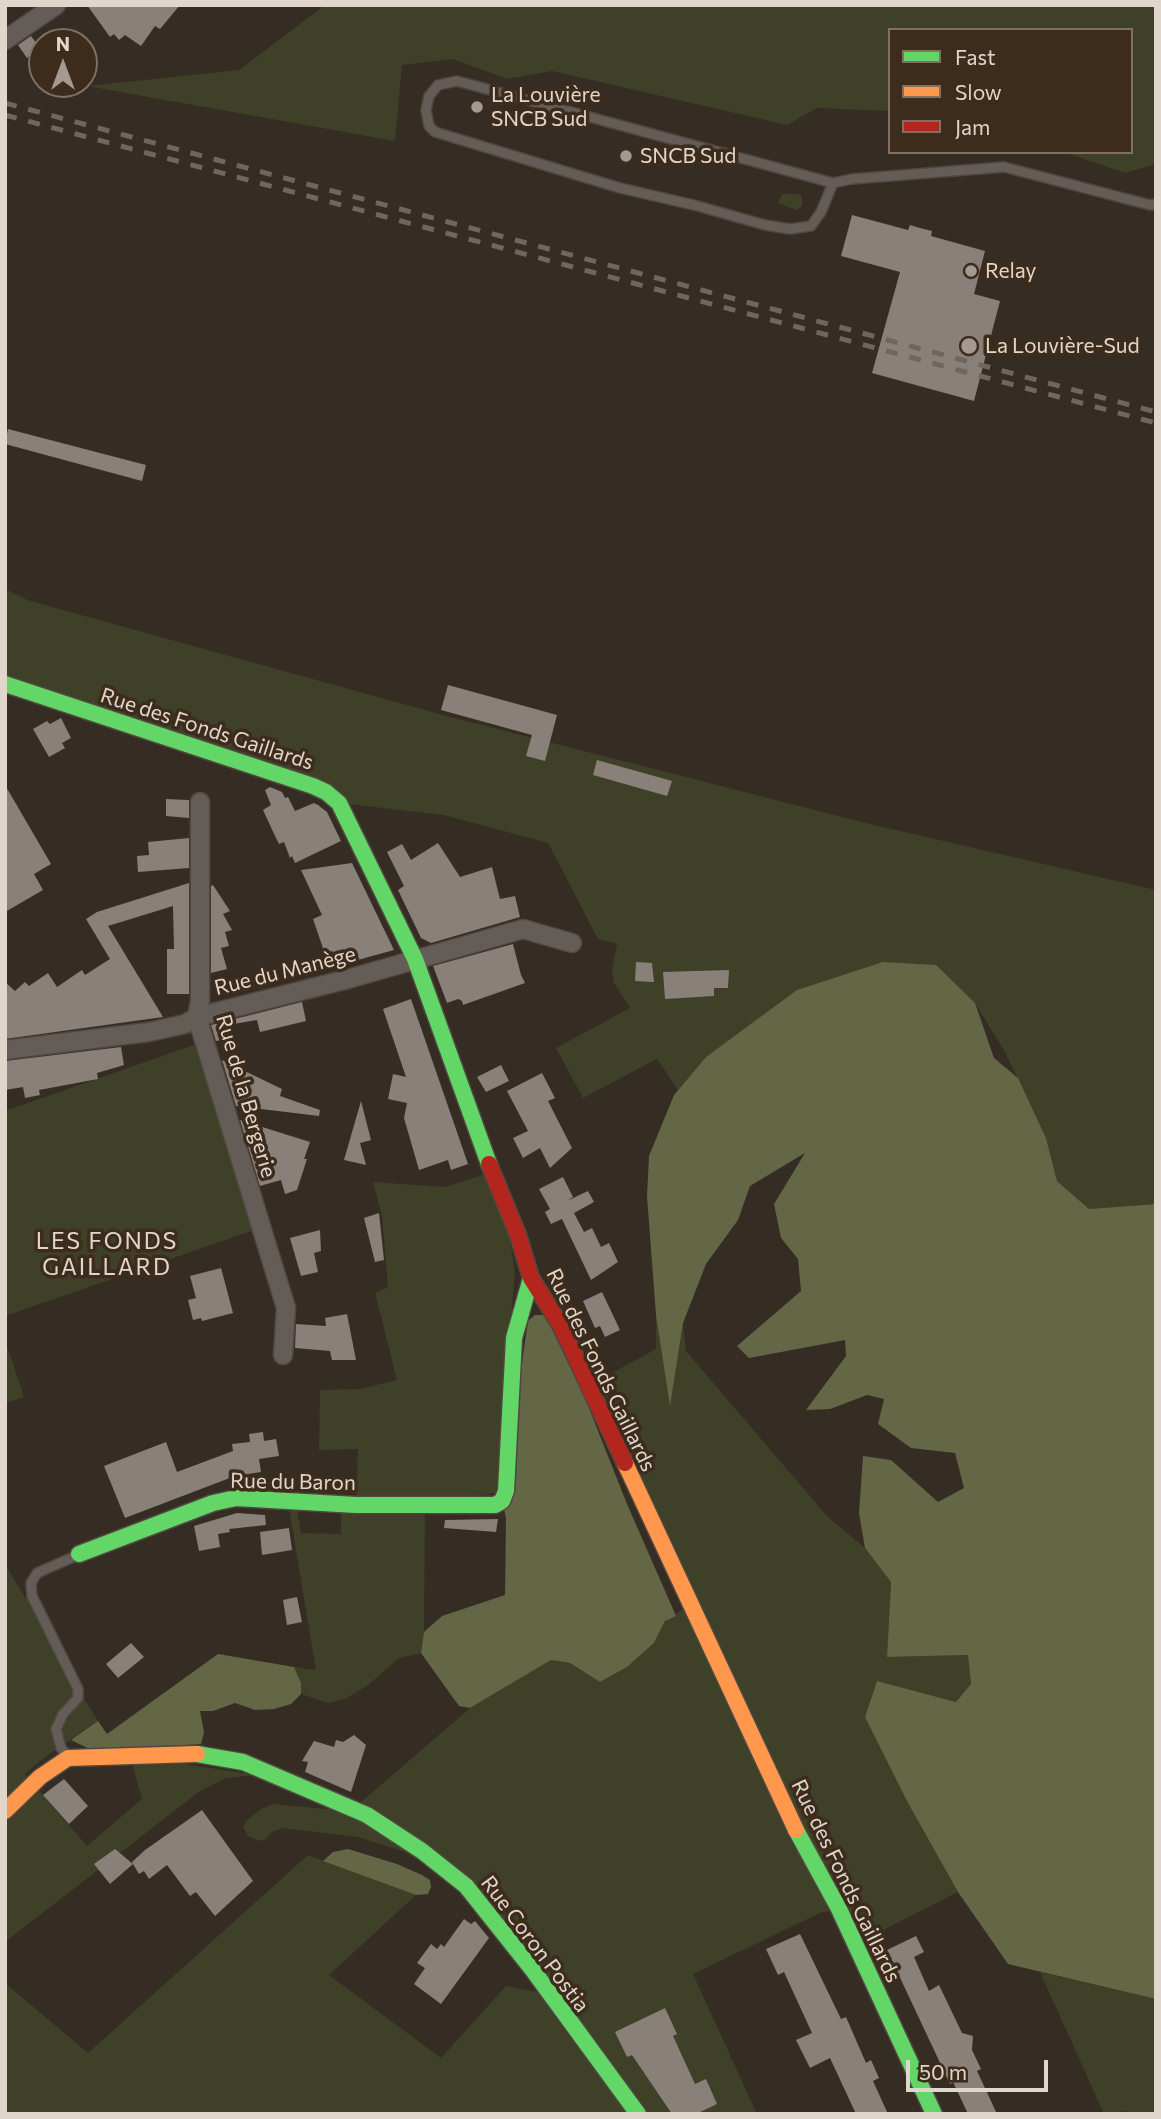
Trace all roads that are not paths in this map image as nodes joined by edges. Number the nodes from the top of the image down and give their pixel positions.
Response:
1 (56, 5) edge
2 (9, 39) edge
3 (833, 183) junction
4 (1156, 204) edge
5 (5, 684) edge
6 (200, 802) dead end
7 (572, 943) dead end
8 (415, 959) junction
9 (197, 1017) junction
10 (5, 1050) edge
11 (531, 1278) junction
12 (283, 1355) dead end
13 (79, 1554) joint
14 (68, 1758) junction
15 (5, 1811) edge
16 (638, 2114) edge
17 (934, 2114) edge

1 - 2 street
3 - 3 lane
3 - 4 lane
5 - 8 street, Rue des Fonds Gaillards
6 - 9 street, Rue de la Bergerie
7 - 8 street, Rue du Manège
8 - 9 street, Rue du Manège
8 - 11 street, Rue des Fonds Gaillards
9 - 10 street, Rue du Manège
9 - 12 street, Rue de la Bergerie
11 - 13 street, Rue du Baron
11 - 17 street, Rue des Fonds Gaillards
13 - 14 lane, Rue du Baron
14 - 15 street
14 - 16 street, Rue Coron Postia

